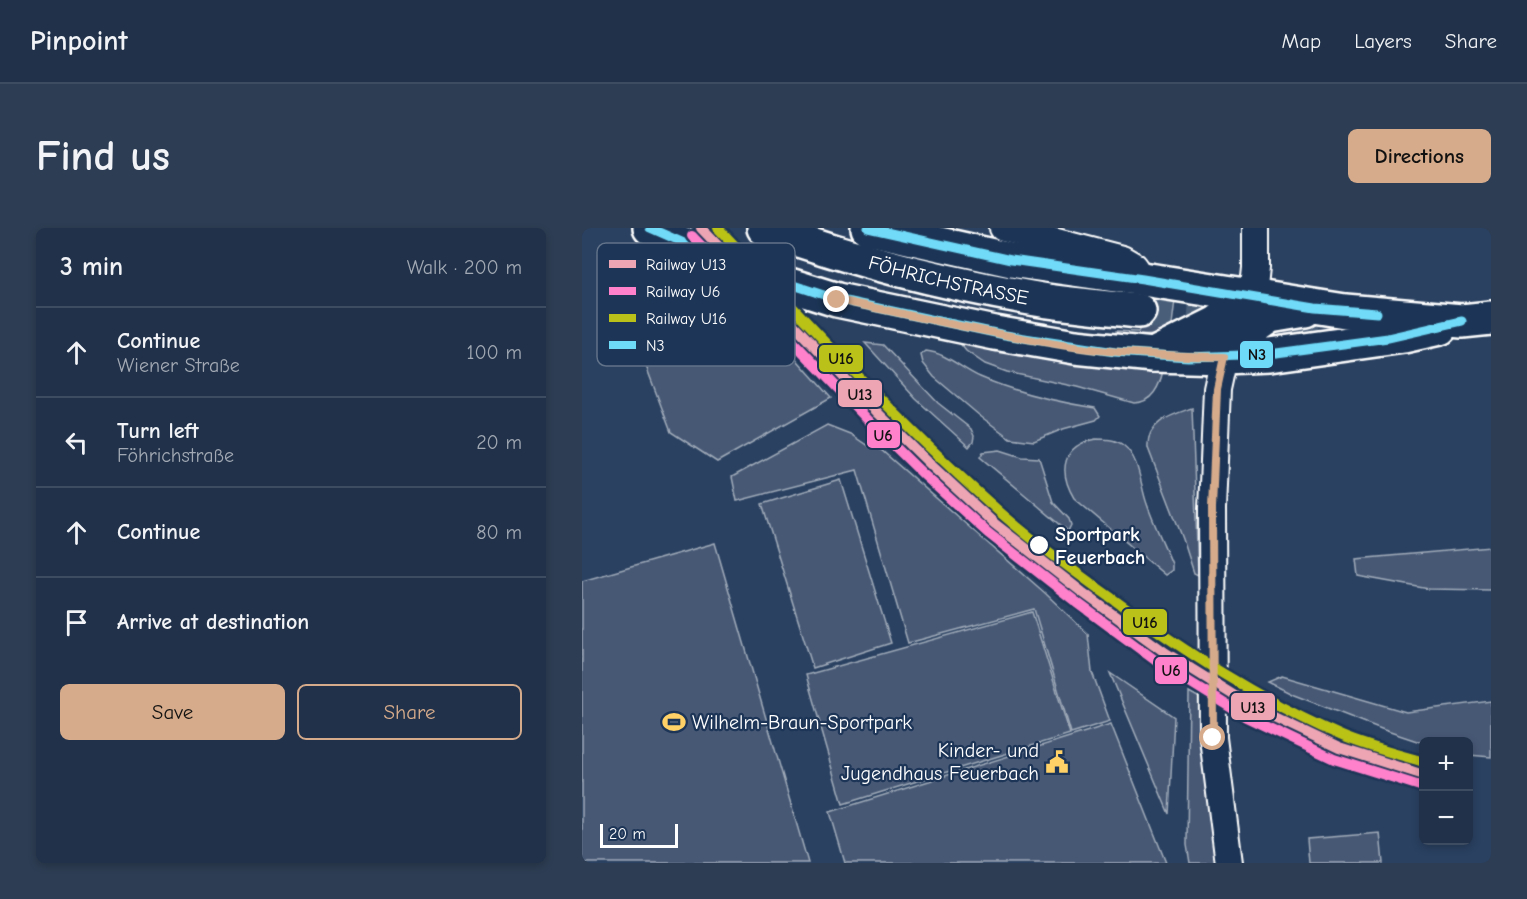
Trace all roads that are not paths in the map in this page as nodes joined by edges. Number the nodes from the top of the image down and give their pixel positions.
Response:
1 (650, 228) edge
2 (764, 228) edge
3 (868, 228) edge
4 (1003, 228) edge
5 (1256, 228) edge
6 (681, 243) edge
7 (1187, 286) junction
8 (795, 287) edge
9 (1141, 295) junction
10 (1262, 307) junction
11 (1476, 320) edge
12 (1217, 323) junction
13 (1312, 349) junction
14 (1153, 355) junction
15 (1224, 357) junction
16 (1229, 863) edge

1 - 6 main road, FÖHRICHSTRASSE
2 - 9 main road, FÖHRICHSTRASSE
3 - 9 main road
4 - 9 street
5 - 10 street
7 - 9 main road, FÖHRICHSTRASSE
7 - 10 main road, FÖHRICHSTRASSE
7 - 12 main road
8 - 14 main road, FÖHRICHSTRASSE
10 - 11 main road, FÖHRICHSTRASSE
10 - 12 main road
10 - 13 main road
10 - 15 main road
11 - 13 main road, FÖHRICHSTRASSE
12 - 14 main road
12 - 15 main road
13 - 15 main road, FÖHRICHSTRASSE
14 - 15 main road, FÖHRICHSTRASSE
15 - 16 street

